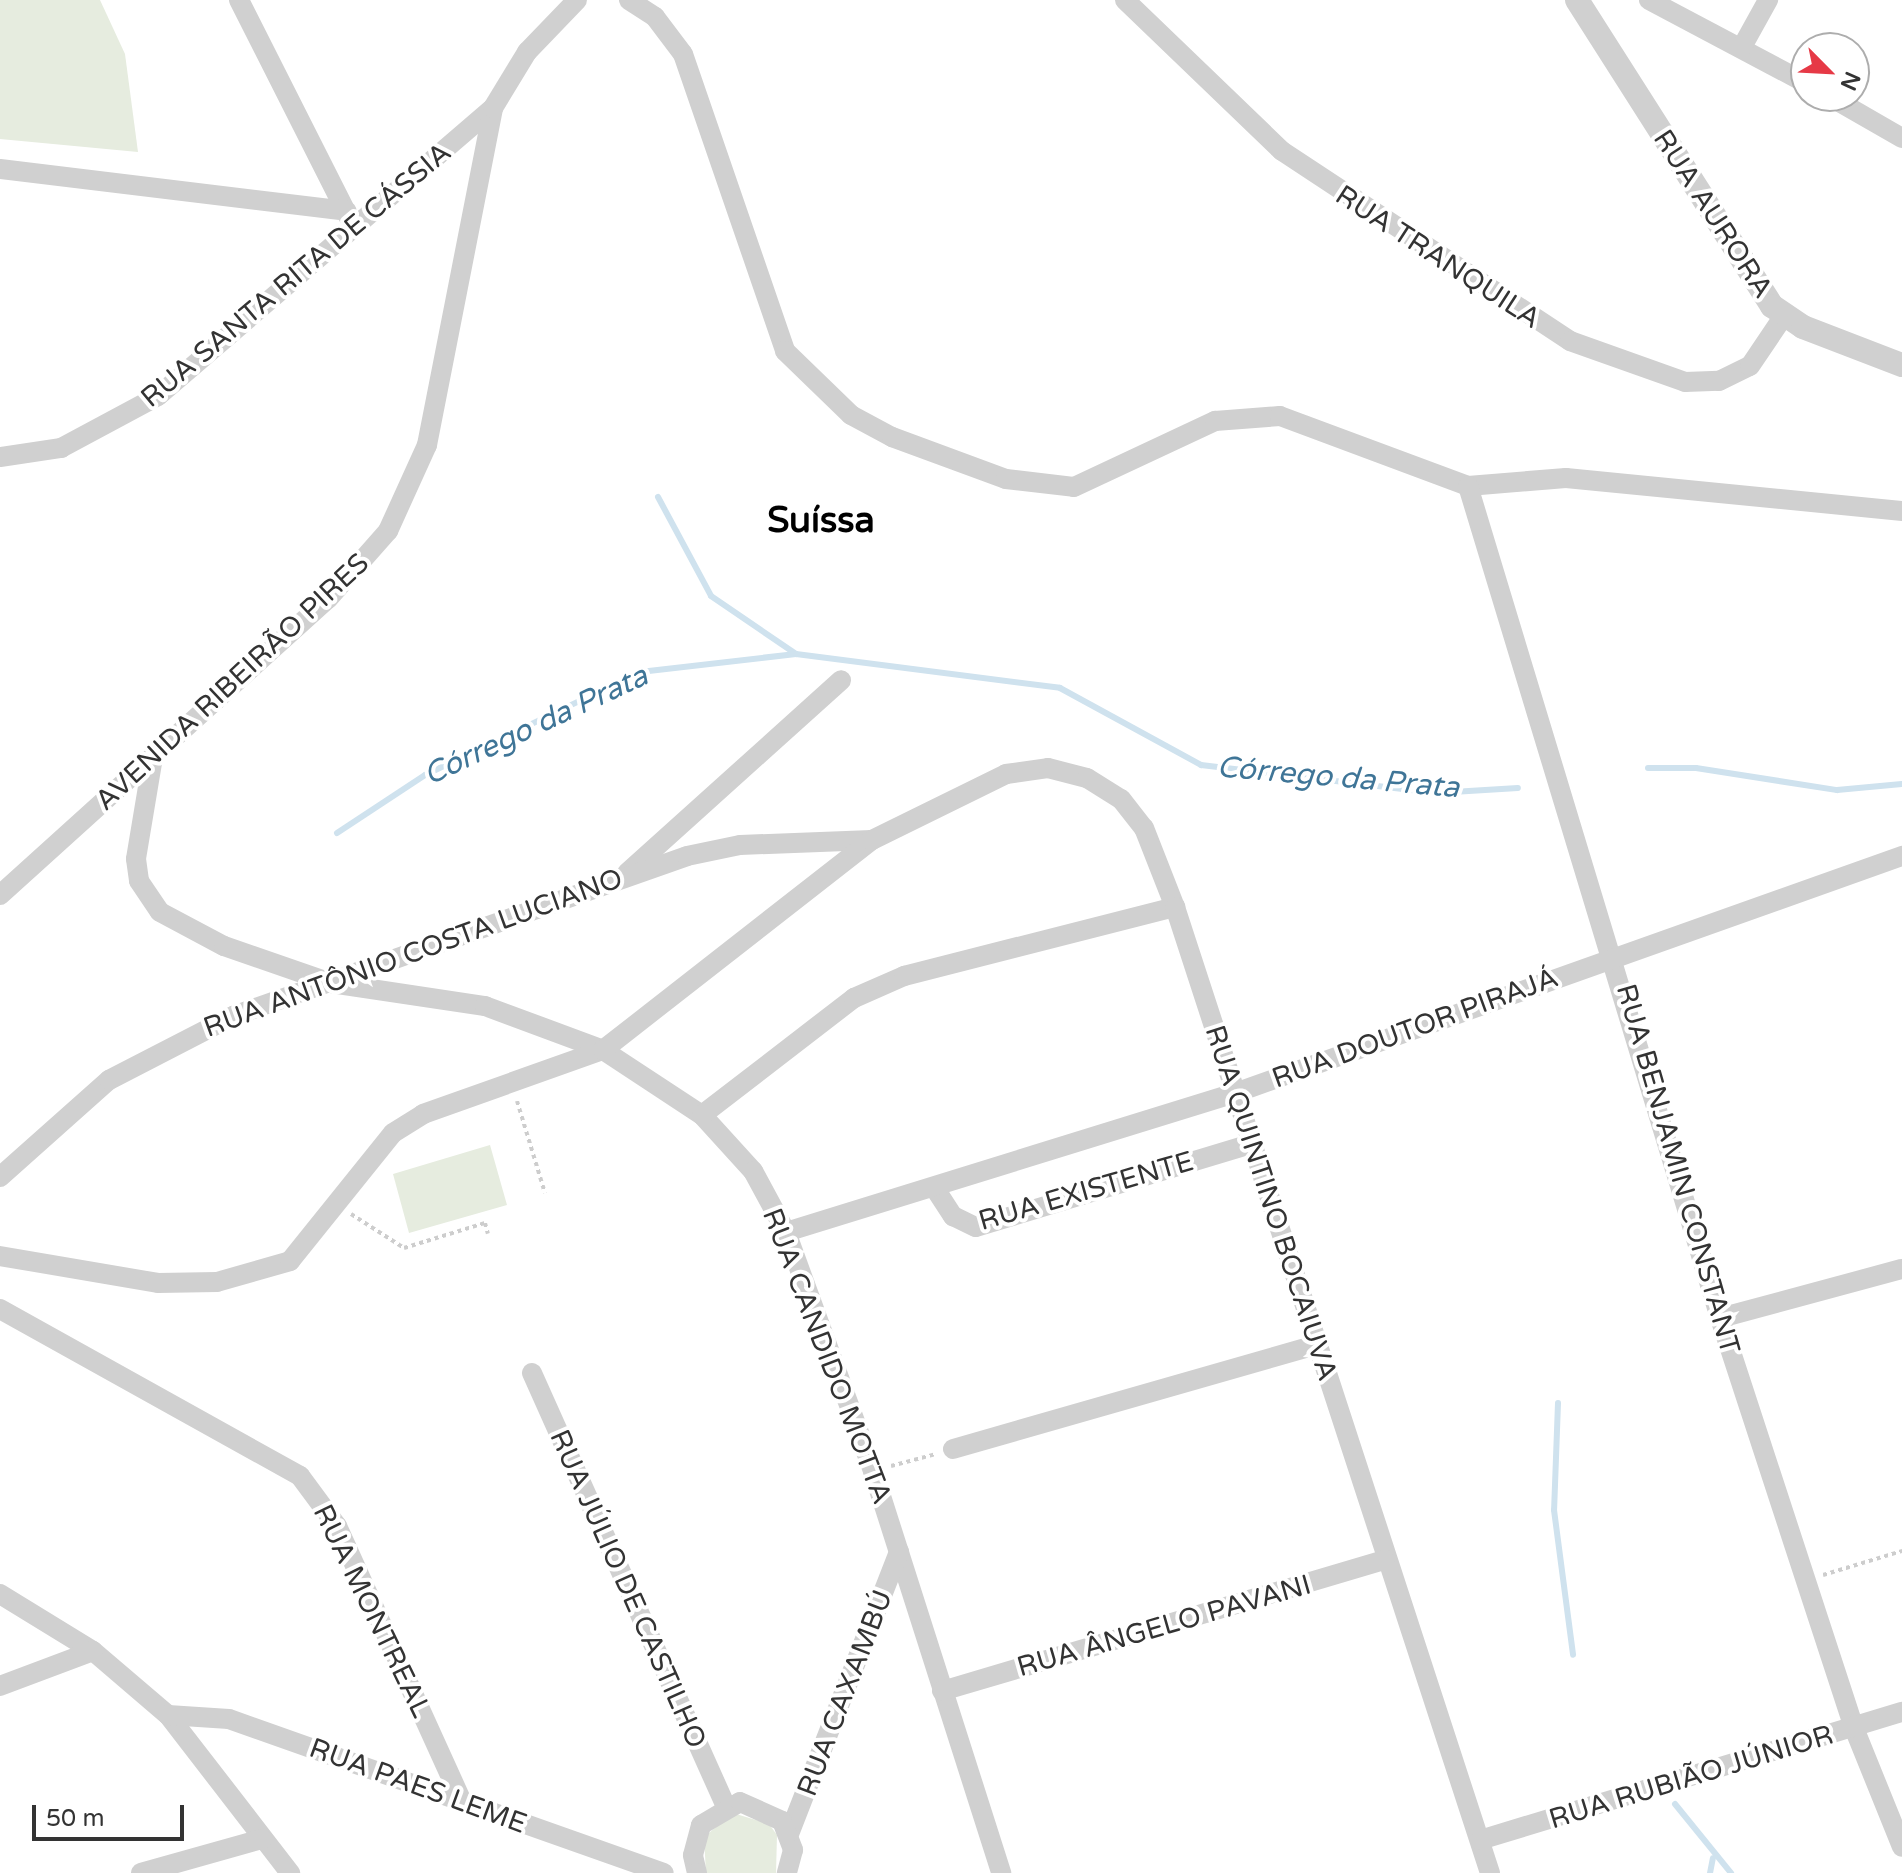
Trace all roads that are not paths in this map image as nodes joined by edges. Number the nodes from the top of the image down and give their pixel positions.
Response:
1 (239, 0) edge
2 (577, 0) edge
3 (629, 0) edge
4 (1125, 0) edge
5 (1577, 0) edge
6 (1649, 0) edge
7 (1768, 0) edge
8 (1742, 47) junction
9 (1790, 74) edge
10 (493, 108) junction
11 (1857, 112) edge
12 (1902, 138) edge
13 (0, 169) edge
14 (346, 211) junction
15 (356, 230) junction
16 (1783, 317) junction
17 (1902, 365) edge
18 (0, 457) edge
19 (1468, 486) junction
20 (1901, 514) edge
21 (841, 680) dead end
22 (153, 757) junction
23 (872, 840) junction
24 (1902, 856) edge
25 (624, 876) junction
26 (0, 895) edge
27 (1175, 907) junction
28 (1615, 956) junction
29 (331, 983) junction
30 (603, 1050) junction
31 (1238, 1092) junction
32 (702, 1115) junction
33 (1254, 1143) junction
34 (0, 1177) edge
35 (934, 1187) junction
36 (786, 1232) junction
37 (0, 1256) edge
38 (1902, 1269) edge
39 (0, 1309) edge
40 (1720, 1318) junction
41 (1316, 1345) junction
42 (532, 1373) dead end
43 (953, 1449) road end
44 (899, 1552) junction
45 (1385, 1560) junction
46 (0, 1594) edge
47 (93, 1651) junction
48 (0, 1686) edge
49 (942, 1691) junction
50 (1902, 1712) edge
51 (168, 1715) junction
52 (1854, 1728) junction
53 (462, 1801) junction
54 (725, 1805) junction
55 (789, 1834) junction
56 (262, 1839) junction
57 (1480, 1840) junction
58 (1902, 1847) edge
59 (141, 1873) edge
60 (290, 1873) edge
61 (663, 1873) edge
62 (697, 1873) edge
63 (787, 1873) edge
64 (1001, 1873) edge
65 (1490, 1873) edge

1 - 14 street
2 - 10 street, AVENIDA RIBEIRÃO PIRES
3 - 19 street
4 - 16 street, RUA TRANQUILA
5 - 16 street, RUA AURORA
6 - 8 street
7 - 8 street
8 - 9 street
10 - 15 street, RUA SANTA RITA DE CÁSSIA
10 - 22 street, AVENIDA RIBEIRÃO PIRES
11 - 12 street
13 - 14 street
14 - 15 street
15 - 18 street, RUA SANTA RITA DE CÁSSIA
16 - 17 street, RUA AURORA
19 - 20 street
19 - 28 street, RUA BENJAMIN CONSTANT
21 - 25 street
22 - 26 street, AVENIDA RIBEIRÃO PIRES
22 - 29 street, RUA CANDIDO MOTTA
23 - 25 street, RUA ANTÔNIO COSTA LUCIANO
23 - 27 street, RUA QUINTINO BOCAIUVA
23 - 30 street
24 - 28 street, RUA DOUTOR PIRAJÁ
25 - 29 street, RUA ANTÔNIO COSTA LUCIANO
27 - 31 street, RUA QUINTINO BOCAIUVA
27 - 32 street
28 - 31 street, RUA DOUTOR PIRAJÁ
28 - 40 street, RUA BENJAMIN CONSTANT
29 - 30 street, RUA CANDIDO MOTTA
29 - 34 street, RUA ANTÔNIO COSTA LUCIANO
30 - 32 street, RUA CANDIDO MOTTA
30 - 37 street
31 - 33 street, RUA QUINTINO BOCAIUVA
31 - 35 street, RUA DOUTOR PIRAJÁ
32 - 36 street, RUA CANDIDO MOTTA
33 - 35 street, RUA EXISTENTE
33 - 41 street, RUA QUINTINO BOCAIUVA
35 - 36 street, RUA DOUTOR PIRAJÁ
36 - 44 street, RUA CANDIDO MOTTA
38 - 40 street
39 - 53 street, RUA MONTREAL
40 - 52 street, RUA BENJAMIN CONSTANT
41 - 43 street
41 - 45 street, RUA QUINTINO BOCAIUVA
42 - 54 street, RUA JÚLIO DE CASTILHO
44 - 49 street, RUA CANDIDO MOTTA
44 - 55 street, RUA CAXAMBÚ
45 - 49 street, RUA ÂNGELO PAVANI
45 - 57 street, RUA QUINTINO BOCAIUVA
46 - 47 street
47 - 48 street
47 - 51 street
49 - 64 street, RUA CANDIDO MOTTA
50 - 52 street, RUA RUBIÃO JÚNIOR
51 - 53 street, RUA PAES LEME
51 - 56 street
52 - 57 street, RUA RUBIÃO JÚNIOR
52 - 58 street, RUA BENJAMIN CONSTANT
53 - 61 street, RUA PAES LEME
54 - 55 street
54 - 62 street
55 - 63 street, RUA CAXAMBÚ
56 - 59 street
56 - 60 street
57 - 65 street, RUA QUINTINO BOCAIUVA

